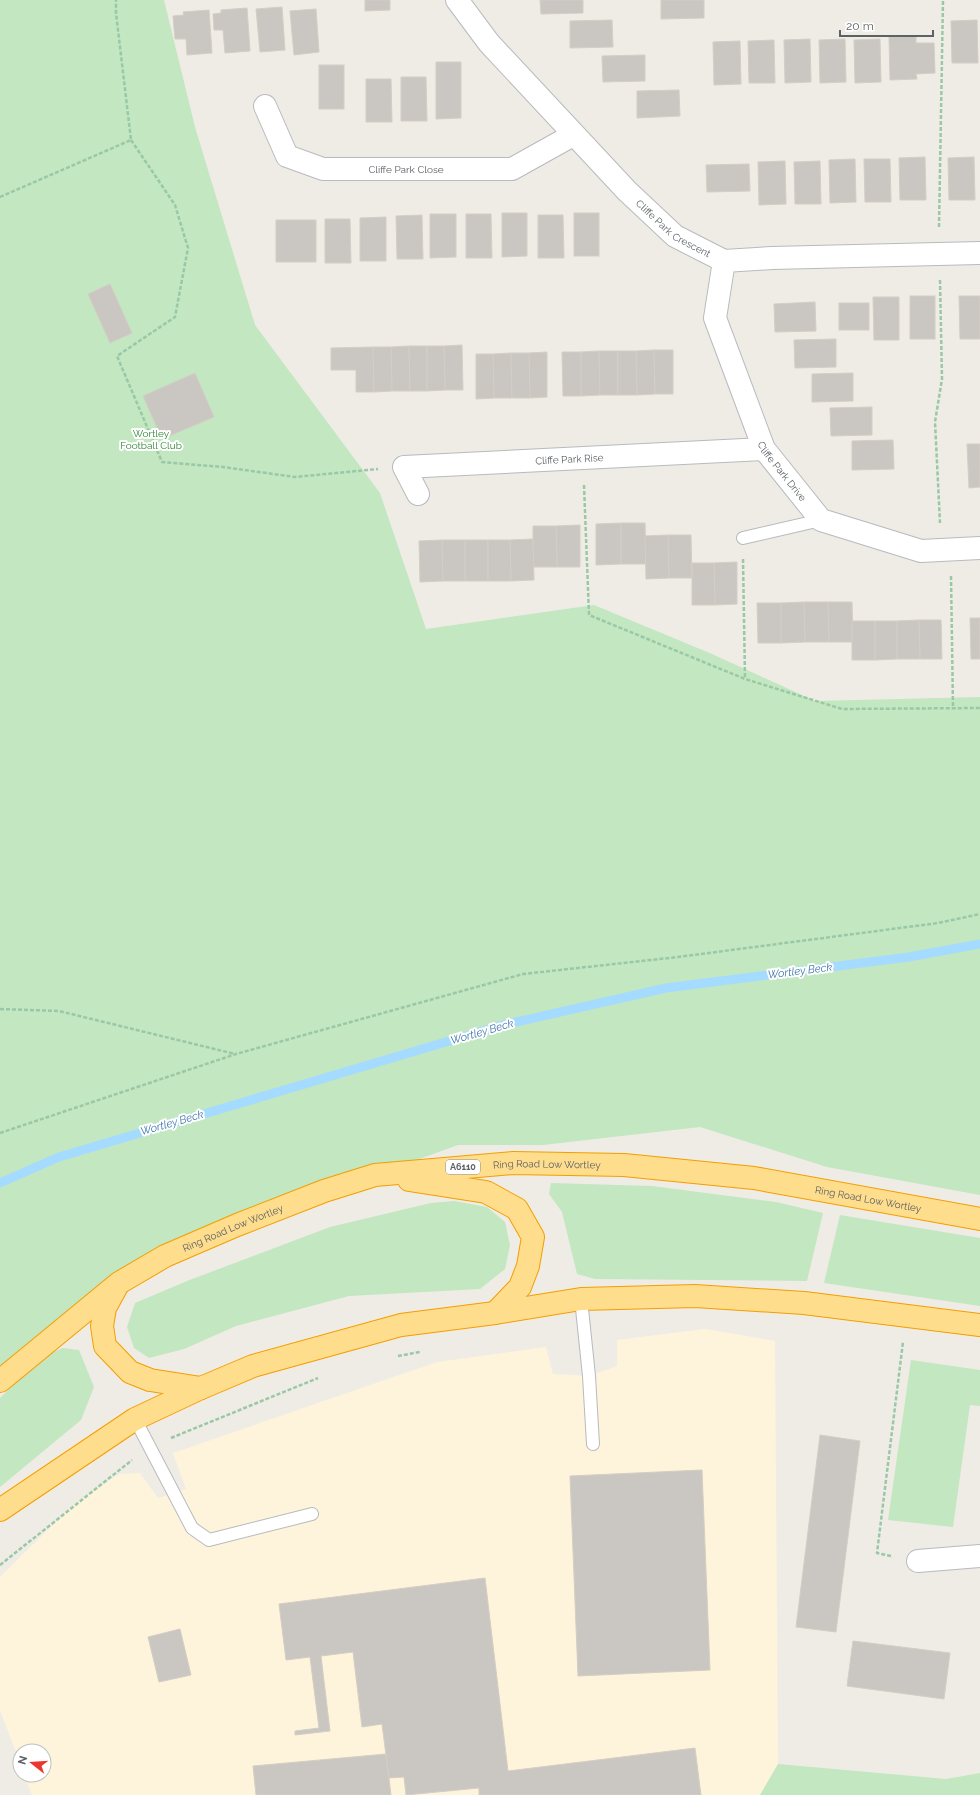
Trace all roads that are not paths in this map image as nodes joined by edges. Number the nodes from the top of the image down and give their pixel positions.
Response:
1 (457, 0) edge
2 (265, 106) dead end
3 (573, 135) junction
4 (980, 253) edge
5 (724, 261) junction
6 (764, 449) junction
7 (418, 494) dead end
8 (821, 520) junction
9 (742, 538) road end
10 (980, 548) edge
11 (375, 1174) junction
12 (980, 1219) edge
13 (119, 1283) junction
14 (580, 1299) junction
15 (495, 1313) junction
16 (980, 1325) edge
17 (0, 1381) edge
18 (201, 1388) junction
19 (135, 1419) junction
20 (593, 1444) dead end
21 (0, 1510) edge
22 (312, 1514) dead end
23 (980, 1556) edge
24 (918, 1561) road end

1 - 3 street, Cliffe Park Crescent
2 - 3 street, Cliffe Park Close
3 - 5 street, Cliffe Park Crescent
4 - 5 street, Cliffe Park Crescent
5 - 6 street, Cliffe Park Drive
6 - 7 street, Cliffe Park Rise
6 - 8 street, Cliffe Park Drive
8 - 9 lane
8 - 10 street
11 - 12 highway, Ring Road Low Wortley / A6110
11 - 13 highway, Ring Road Low Wortley / A6110
11 - 15 highway
13 - 17 highway, Ring Road Low Wortley / A6110
13 - 18 highway
14 - 15 highway
14 - 16 highway
14 - 20 lane
15 - 18 highway
18 - 19 highway
19 - 21 highway
19 - 22 lane
23 - 24 street

